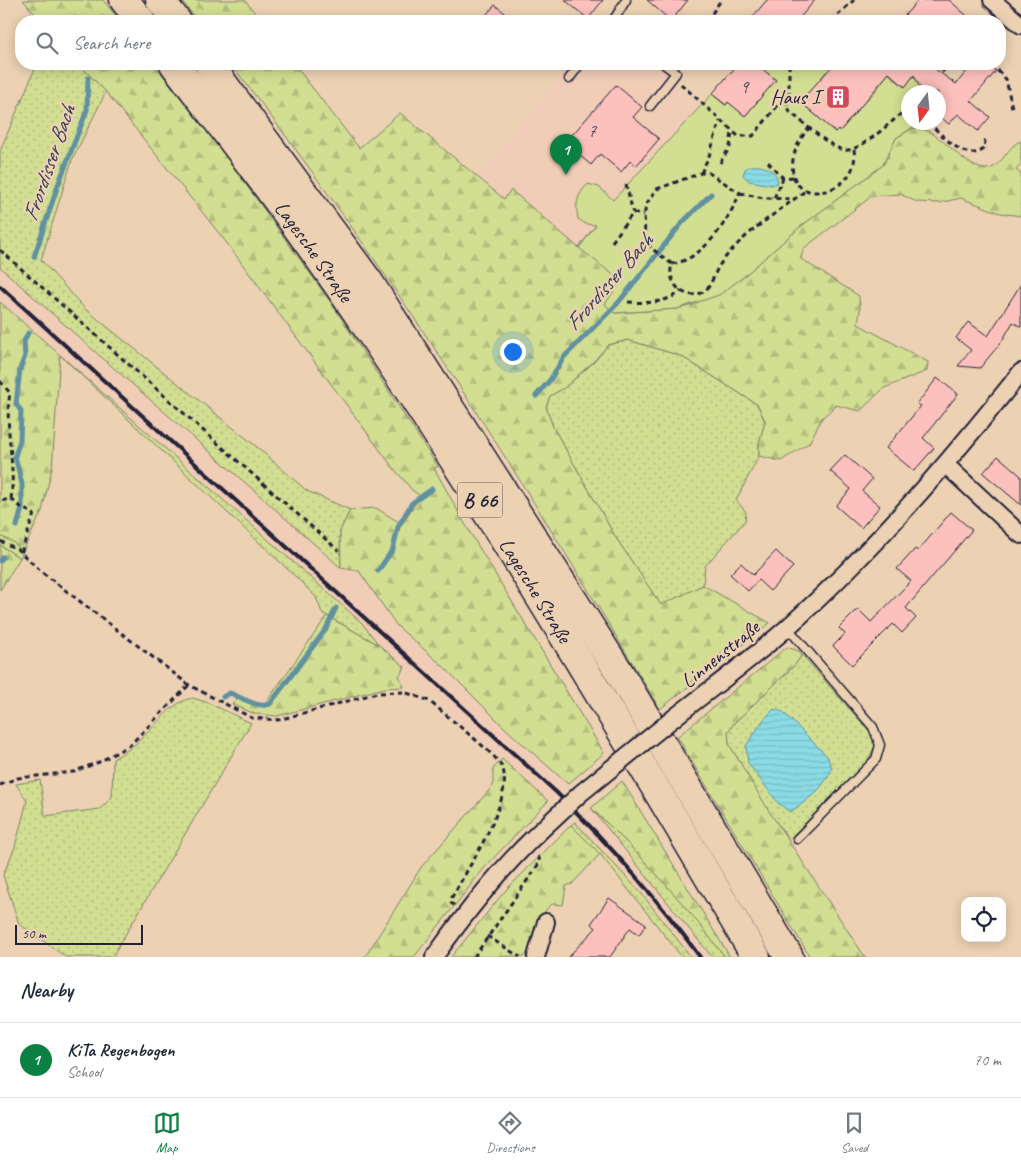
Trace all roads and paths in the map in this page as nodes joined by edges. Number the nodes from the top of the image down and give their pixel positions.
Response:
1 (124, 0) edge
2 (160, 0) edge
3 (626, 0) edge
4 (721, 0) edge
5 (854, 0) edge
6 (992, 0) edge
7 (136, 15) edge
8 (172, 15) edge
9 (617, 15) edge
10 (711, 15) edge
11 (838, 15) edge
12 (1021, 25) edge
13 (179, 70) edge
14 (213, 70) edge
15 (576, 70) edge
16 (672, 70) edge
17 (789, 70) edge
18 (998, 70) edge
19 (676, 73) junction
20 (569, 79) dead end
21 (788, 94) junction
22 (789, 99) junction
23 (802, 102) dead end
24 (650, 106) dead end
25 (1012, 108) dead end
26 (901, 113) edge
27 (720, 121) junction
28 (810, 127) junction
29 (937, 130) edge
30 (732, 132) junction
31 (985, 140) dead end
32 (854, 150) junction
33 (768, 162) dead end
34 (720, 163) dead end
35 (701, 173) junction
36 (793, 177) junction
37 (783, 178) junction
38 (626, 184) dead end
39 (805, 191) junction
40 (740, 193) junction
41 (774, 198) junction
42 (795, 199) junction
43 (633, 214) junction
44 (644, 215) junction
45 (612, 242) dead end
46 (0, 250) edge
47 (672, 264) junction
48 (681, 291) junction
49 (628, 302) dead end
50 (1021, 372) edge
51 (0, 381) edge
52 (946, 465) junction
53 (11, 499) junction
54 (0, 501) edge
55 (1021, 535) edge
56 (0, 541) edge
57 (339, 551) dead end
58 (20, 553) junction
59 (787, 627) junction
60 (189, 685) junction
61 (0, 785) edge
62 (532, 839) junction
63 (797, 839) dead end
64 (465, 915) junction
65 (546, 922) dead end
66 (487, 936) junction
67 (434, 957) edge
68 (474, 957) edge
69 (520, 957) edge
70 (536, 957) edge
71 (756, 957) edge
72 (789, 957) edge

1 - 7 highway
2 - 8 highway
3 - 9 lane
4 - 10 path
5 - 11 path
6 - 12 street
13 - 71 highway, Lagesche Straße / B 66
14 - 72 highway, Lagesche Straße / B 66
15 - 20 lane
16 - 19 lane
17 - 21 path
18 - 25 path
19 - 24 lane
19 - 27 path
21 - 22 path
21 - 30 path
22 - 23 path
22 - 28 path
26 - 32 path
27 - 30 path
27 - 35 path
28 - 32 path
28 - 36 path
29 - 31 path
30 - 34 path
32 - 39 path
33 - 37 path
35 - 40 path
35 - 44 path
36 - 37 path
36 - 39 path
37 - 41 path
38 - 43 path
39 - 42 path
40 - 41 path
40 - 47 path
41 - 42 path
42 - 48 path
43 - 44 path
43 - 45 path
44 - 47 path
46 - 57 path
47 - 48 path
48 - 49 path
50 - 52 street, Linnenstraße
51 - 53 path
52 - 55 street
52 - 59 street, Linnenstraße
53 - 54 path
53 - 58 path
56 - 58 path
58 - 60 path
59 - 62 street, Linnenstraße, bridge
59 - 63 lane
60 - 61 path
60 - 64 path
62 - 64 street, Linnenstraße
62 - 66 path
64 - 67 street, Linnenstraße
65 - 70 street
66 - 68 path
66 - 69 path

